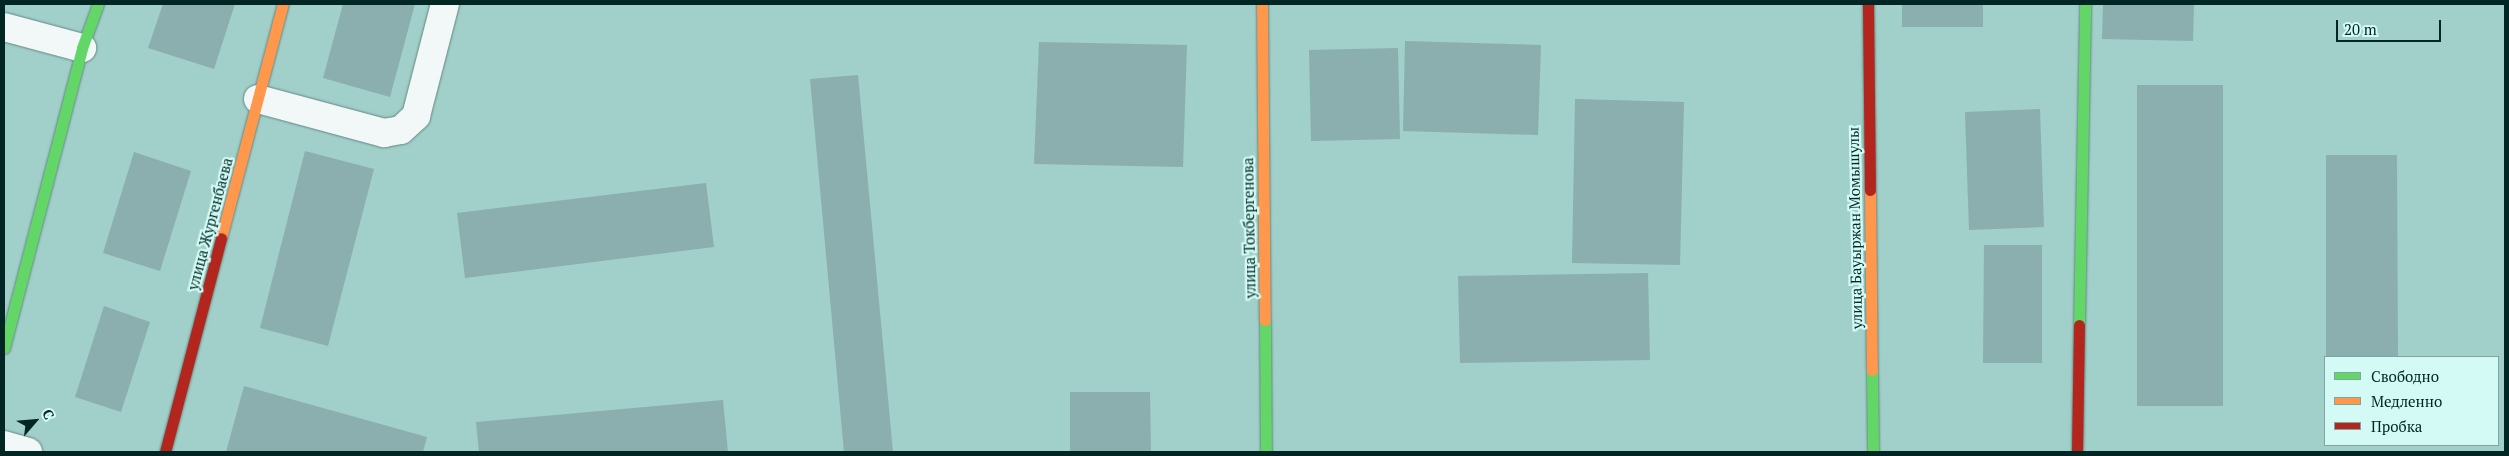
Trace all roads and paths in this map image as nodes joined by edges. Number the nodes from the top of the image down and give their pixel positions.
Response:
1 (98, 4) edge
2 (283, 4) edge
3 (445, 4) edge
4 (1262, 4) edge
5 (1868, 4) edge
6 (2085, 4) edge
7 (4, 27) edge
8 (82, 48) junction
9 (258, 99) junction
10 (13, 280) edge
11 (4, 348) edge
12 (4, 445) edge
13 (28, 452) edge
14 (165, 452) edge
15 (1266, 452) edge
16 (1873, 452) edge
17 (2077, 452) edge

1 - 8 street
2 - 9 street, улица Жургенбаева
3 - 9 street
4 - 15 street, улица Токбергенова
5 - 16 street, улица Бауыржан Момышулы
6 - 17 street
7 - 8 street
8 - 10 street
9 - 14 street, улица Жургенбаева
10 - 11 street
12 - 13 street

